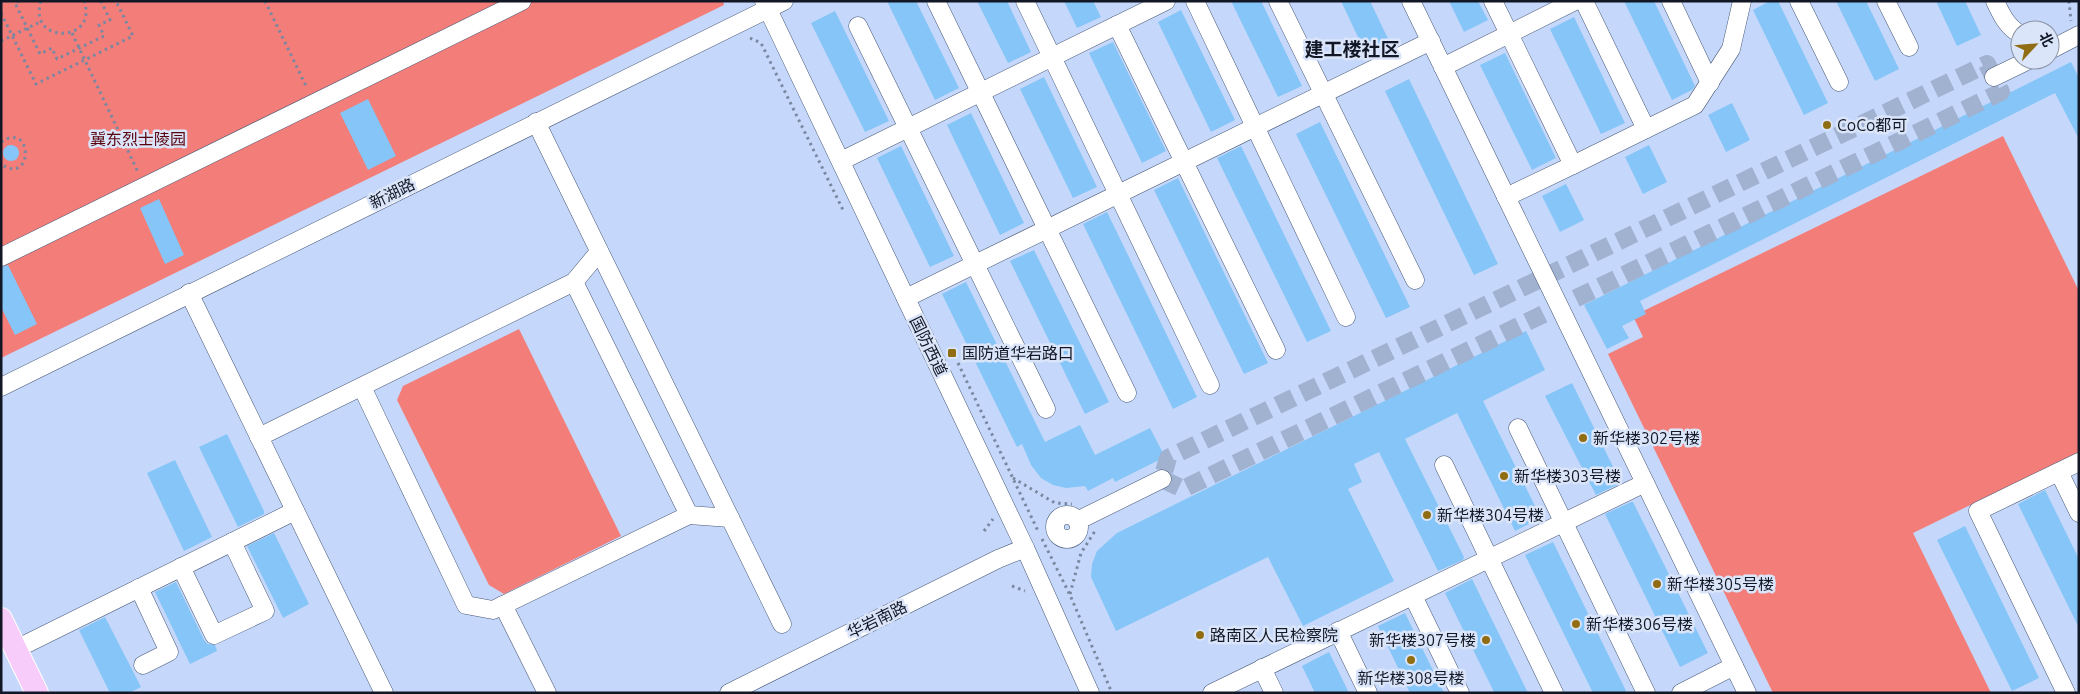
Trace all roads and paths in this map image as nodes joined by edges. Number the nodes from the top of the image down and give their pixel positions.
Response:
1 (19, 1) edge
2 (41, 1) edge
3 (84, 1) edge
4 (101, 1) edge
5 (116, 1) edge
6 (265, 1) edge
7 (522, 1) edge
8 (784, 1) edge
9 (936, 1) edge
10 (1024, 1) edge
11 (1166, 1) edge
12 (1194, 1) edge
13 (1278, 1) edge
14 (1411, 1) edge
15 (1493, 1) edge
16 (1575, 1) edge
17 (1584, 1) edge
18 (1671, 1) edge
19 (1742, 1) edge
20 (1799, 1) edge
21 (1886, 1) edge
22 (1995, 1) edge
23 (766, 5) edge
24 (1, 13) edge
25 (42, 21) junction
26 (1117, 25) junction
27 (858, 26) dead end
28 (2010, 26) edge
29 (27, 29) junction
30 (72, 32) junction
31 (1509, 34) junction
32 (13, 36) junction
33 (2060, 40) edge
34 (1431, 41) junction
35 (2077, 41) edge
36 (1, 42) edge
37 (1909, 47) dead end
38 (2060, 47) edge
39 (78, 49) junction
40 (1052, 57) junction
41 (1443, 67) junction
42 (2010, 69) edge
43 (1994, 77) tunnel mouth
44 (1839, 82) dead end
45 (1710, 83) junction
46 (981, 92) junction
47 (1323, 94) junction
48 (314, 104) junction
49 (536, 122) junction
50 (1255, 127) junction
51 (908, 128) junction
52 (1646, 128) junction
53 (2, 140) edge
54 (840, 161) junction
55 (1184, 162) junction
56 (1, 164) edge
57 (1572, 165) junction
58 (145, 186) junction
59 (1118, 194) junction
60 (1506, 197) junction
61 (1048, 229) junction
62 (599, 252) junction
63 (1, 257) edge
64 (975, 265) junction
65 (1415, 280) dead end
66 (574, 282) junction
67 (189, 293) junction
68 (906, 298) junction
69 (1346, 317) dead end
70 (1276, 350) dead end
71 (1210, 385) dead end
72 (1, 387) edge
73 (362, 387) junction
74 (1127, 394) dead end
75 (1046, 409) dead end
76 (1518, 428) dead end
77 (259, 437) junction
78 (2079, 462) edge
79 (1444, 465) dead end
80 (2059, 472) junction
81 (1013, 477) dead end
82 (1162, 480) dead end
83 (1645, 483) junction
84 (1074, 504) dead end
85 (1113, 504) junction
86 (295, 511) junction
87 (2079, 513) edge
88 (689, 515) junction
89 (730, 518) junction
90 (1564, 522) junction
91 (1049, 536) dead end
92 (232, 542) junction
93 (1025, 548) junction
94 (1490, 558) junction
95 (181, 567) junction
96 (139, 588) junction
97 (1414, 596) junction
98 (503, 605) junction
99 (1, 619) edge
100 (782, 624) dead end
101 (1338, 631) junction
102 (16, 649) junction
103 (143, 665) dead end
104 (1734, 666) junction
105 (1262, 668) junction
106 (37, 693) edge
107 (384, 693) edge
108 (547, 693) edge
109 (729, 693) edge
110 (1090, 693) edge
111 (1112, 693) edge
112 (1212, 693) edge
113 (1274, 693) edge
114 (1368, 693) edge
115 (1460, 693) edge
116 (1554, 693) edge
117 (1646, 693) edge
118 (1681, 693) edge
119 (1747, 693) edge
120 (2066, 693) edge

1 - 29 path
2 - 25 path
3 - 30 path
4 - 39 path
5 - 32 path
6 - 48 path
7 - 48 street
8 - 23 street, 新湖路
9 - 46 street
10 - 40 street
11 - 26 street
12 - 50 street
13 - 47 street
14 - 34 street
15 - 31 street
16 - 31 street
17 - 52 street
18 - 45 street
19 - 45 street
20 - 44 street
21 - 37 street
22 - 28 street
23 - 49 street, 新湖路
23 - 54 street, 国防西道
24 - 32 path
25 - 29 path
25 - 30 path
26 - 40 street
26 - 55 street
27 - 51 street
29 - 32 path
29 - 39 path
30 - 39 path
31 - 41 street
31 - 57 street
32 - 36 path
33 - 35 street
34 - 41 street
34 - 47 street
35 - 38 street
39 - 58 path
40 - 46 street
40 - 59 street
41 - 60 street
42 - 43 street
45 - 52 street
46 - 51 street
46 - 61 street
47 - 50 street
47 - 65 street
48 - 58 street
49 - 62 street
49 - 67 street, 新湖路
50 - 55 street
50 - 69 street
51 - 54 street
51 - 64 street
52 - 57 street
53 - 56 path
54 - 68 street, 国防西道
55 - 59 street
55 - 70 street
57 - 60 street
58 - 63 street
59 - 61 street
59 - 71 street
60 - 83 street
61 - 64 street
61 - 74 street
62 - 66 street
62 - 89 street
64 - 68 street
64 - 75 street
66 - 73 street
66 - 88 street
67 - 72 street, 新湖路
67 - 77 street
68 - 93 street, 国防西道
73 - 77 street
73 - 98 street
76 - 90 street
77 - 86 street
78 - 80 street
79 - 94 street
80 - 87 street
80 - 120 street
81 - 84 path
82 - 85 street
83 - 90 street
83 - 104 street
85 - 91 street
85 - 111 path
86 - 92 street
86 - 107 street
88 - 89 street
88 - 98 street
89 - 100 street
90 - 94 street
90 - 117 street
92 - 95 street
92 - 95 street
93 - 109 street, 华岩南路
93 - 110 street, 国防西道
94 - 97 street
94 - 116 street
95 - 96 street
96 - 102 street
96 - 103 street
97 - 101 street
97 - 115 street
98 - 108 street
99 - 102 main road
101 - 105 street
101 - 114 street
102 - 106 main road
104 - 118 street
104 - 119 street
105 - 112 street
105 - 113 street

